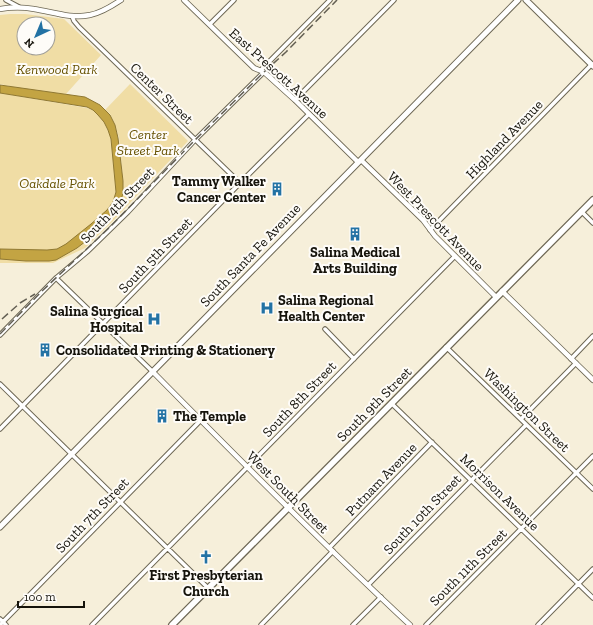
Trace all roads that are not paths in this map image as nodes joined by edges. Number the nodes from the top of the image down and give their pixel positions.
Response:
1 (6, 0) edge
2 (121, 0) edge
3 (184, 0) edge
4 (234, 0) edge
5 (330, 0) edge
6 (394, 0) edge
7 (518, 0) edge
8 (526, 0) edge
9 (19, 7) junction
10 (0, 9) edge
11 (72, 16) junction
12 (210, 24) junction
13 (593, 65) edge
14 (263, 71) junction
15 (295, 100) junction
16 (309, 114) junction
17 (195, 140) junction
18 (359, 161) junction
19 (240, 183) junction
20 (593, 200) edge
21 (581, 212) junction
22 (593, 223) edge
23 (430, 230) junction
24 (455, 256) junction
25 (56, 278) junction
26 (502, 291) junction
27 (496, 297) junction
28 (103, 323) junction
29 (325, 329) dead end
30 (0, 335) edge
31 (593, 336) edge
32 (446, 347) junction
33 (354, 359) junction
34 (571, 359) junction
35 (576, 363) junction
36 (153, 372) junction
37 (593, 380) edge
38 (0, 384) edge
39 (391, 403) junction
40 (23, 406) junction
41 (521, 419) junction
42 (200, 421) junction
43 (526, 425) junction
44 (0, 430) edge
45 (432, 442) junction
46 (72, 454) junction
47 (593, 456) edge
48 (248, 467) junction
49 (576, 473) junction
50 (471, 480) junction
51 (593, 489) edge
52 (120, 502) junction
53 (288, 507) junction
54 (0, 527) edge
55 (521, 528) junction
56 (167, 548) junction
57 (331, 550) junction
58 (593, 569) edge
59 (578, 583) junction
60 (368, 585) junction
61 (208, 588) junction
62 (381, 597) junction
63 (593, 598) edge
64 (1, 622) edge
65 (6, 625) edge
66 (92, 625) edge
67 (172, 625) edge
68 (261, 625) edge
69 (353, 625) edge
70 (410, 625) edge
71 (426, 625) edge
72 (538, 625) edge

1 - 9 street
2 - 11 street
3 - 12 street, East Prescott Avenue
4 - 12 street
5 - 14 street, South 4th Street
6 - 15 street
7 - 18 main road, South Santa Fe Avenue
8 - 13 main road
9 - 10 street
9 - 11 street
11 - 17 street, Center Street
12 - 14 street, East Prescott Avenue
13 - 23 street, Highland Avenue
14 - 15 street, East Prescott Avenue
14 - 17 street, South 4th Street
15 - 16 street, East Prescott Avenue
16 - 18 street, East Prescott Avenue
16 - 19 street, South 5th Street
17 - 19 street, Center Street
17 - 25 street, South 4th Street
18 - 23 street, West Prescott Avenue
18 - 36 main road, South Santa Fe Avenue
19 - 28 street, South 5th Street
20 - 21 main road, South 9th Street
21 - 22 street
21 - 26 main road, South 9th Street
23 - 24 street, West Prescott Avenue
24 - 27 street, West Prescott Avenue
24 - 33 street, South 8th Street
25 - 28 street
25 - 30 street, South 4th Street
26 - 27 main road, South 9th Street
26 - 34 street
27 - 32 main road, South 9th Street
28 - 36 street
28 - 40 street, South 5th Street
29 - 33 street
31 - 34 street
32 - 39 main road, South 9th Street
32 - 41 street, Washington Street
33 - 48 street, South 8th Street
34 - 35 street
35 - 37 street
35 - 41 street
36 - 42 street, West South Street
36 - 46 main road, South Santa Fe Avenue
38 - 40 street
39 - 45 street, Morrison Avenue
39 - 53 main road, South 9th Street
40 - 44 street, South 5th Street
40 - 46 street
41 - 43 street, Washington Street
42 - 48 street, West South Street
42 - 52 street, South 7th Street
43 - 49 street, Washington Street
43 - 50 street, South 10th Street
45 - 50 street, Morrison Avenue
45 - 57 street, Putnam Avenue
46 - 52 street
46 - 54 main road, South Santa Fe Avenue
47 - 49 street, South 11th Street
48 - 53 street, West South Street
48 - 56 street, South 8th Street
49 - 51 street, Washington Street
49 - 55 street, South 11th Street
50 - 55 street, Morrison Avenue
50 - 60 street, South 10th Street
52 - 56 street
52 - 64 street, South 7th Street
53 - 57 street, West South Street
53 - 61 main road, South 9th Street
55 - 59 street, Morrison Avenue
55 - 71 street, South 11th Street
56 - 61 street
56 - 66 street, South 8th Street
57 - 60 street, West South Street
57 - 68 street
58 - 59 street
59 - 63 street, Morrison Avenue
59 - 72 street
60 - 62 street, West South Street
61 - 67 main road, South 9th Street
62 - 69 street
62 - 70 street, West South Street
64 - 65 street

